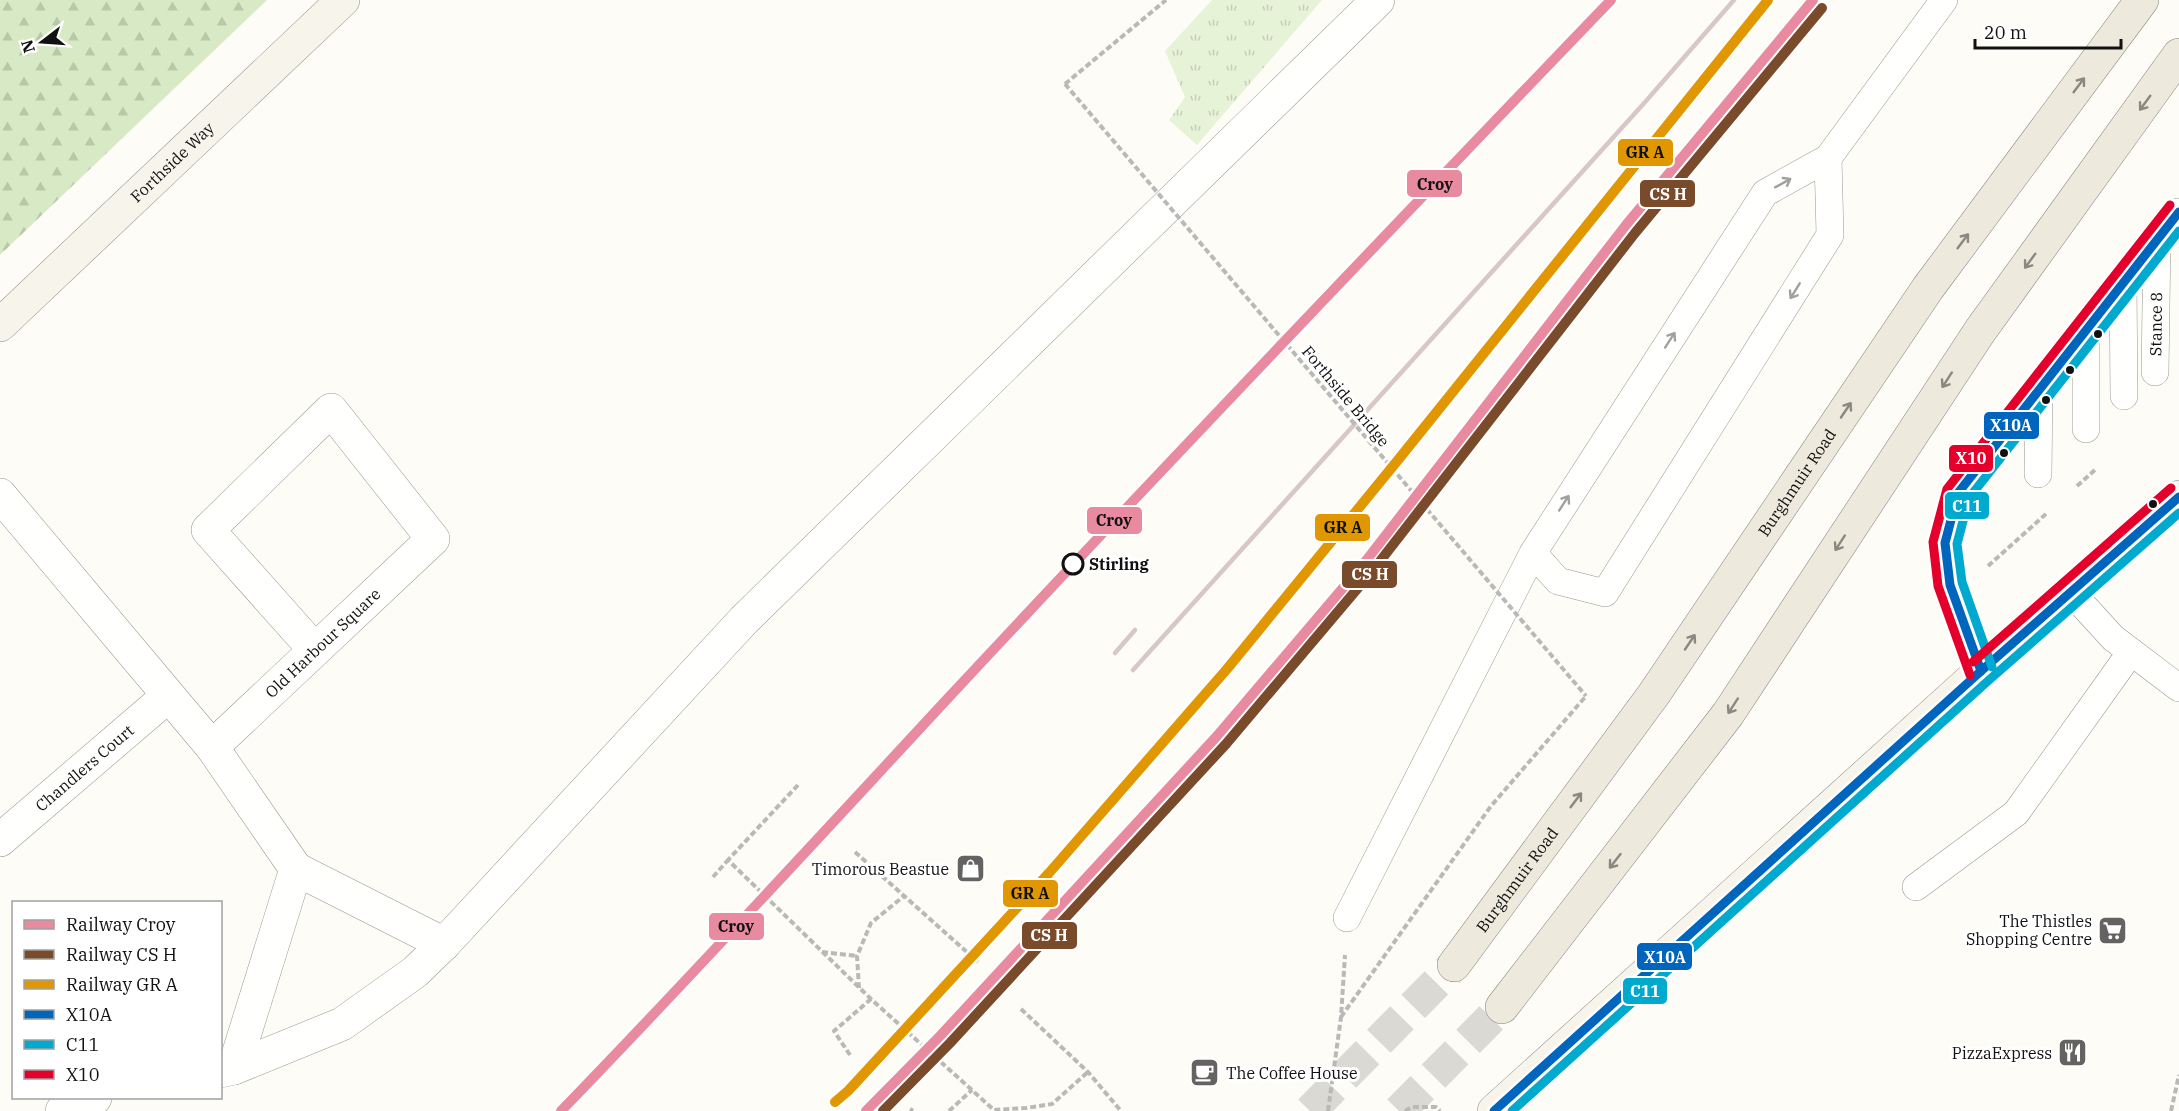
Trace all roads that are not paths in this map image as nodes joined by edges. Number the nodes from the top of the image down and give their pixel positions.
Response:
1 (343, 0) edge
2 (1378, 0) edge
3 (1944, 0) edge
4 (2142, 0) edge
5 (2179, 55) edge
6 (1828, 158) junction
7 (2179, 212) edge
8 (2157, 240) junction
9 (2123, 283) junction
10 (0, 326) edge
11 (2086, 330) junction
12 (2155, 372) dead end
13 (2039, 390) junction
14 (2124, 396) dead end
15 (2086, 429) dead end
16 (2038, 474) dead end
17 (0, 495) edge
18 (2179, 497) edge
19 (1533, 552) junction
20 (2071, 592) junction
21 (315, 650) junction
22 (2131, 652) junction
23 (1981, 671) junction
24 (2179, 688) edge
25 (168, 696) junction
26 (212, 747) junction
27 (0, 840) edge
28 (296, 869) junction
29 (1916, 887) dead end
30 (1347, 918) road end
31 (444, 944) junction
32 (1454, 965) tunnel mouth
33 (1502, 1007) tunnel mouth
34 (227, 1070) edge
35 (92, 1099) edge
36 (62, 1111) edge
37 (1494, 1111) edge

1 - 10 main road, Forthside Way
2 - 31 street
3 - 6 lane
32 -> 4 main road, Burghmuir Road
5 -> 33 main road
19 -> 6 lane
6 -> 19 lane
7 - 8 lane
8 - 9 lane
8 - 12 lane, Stance 8
9 - 11 lane
9 - 14 lane
11 - 13 lane
11 - 15 lane
13 - 16 lane
13 - 23 lane
17 - 25 street
18 - 20 main road
19 - 30 lane
20 - 22 lane
20 - 23 main road
21 - 21 street, Old Harbour Square
21 - 26 street, Old Harbour Square
22 - 24 lane
22 - 29 lane
23 - 37 main road
25 - 26 street
25 - 27 street, Chandlers Court
26 - 28 street
28 - 31 street
28 - 34 street
31 - 34 street
35 - 36 street

